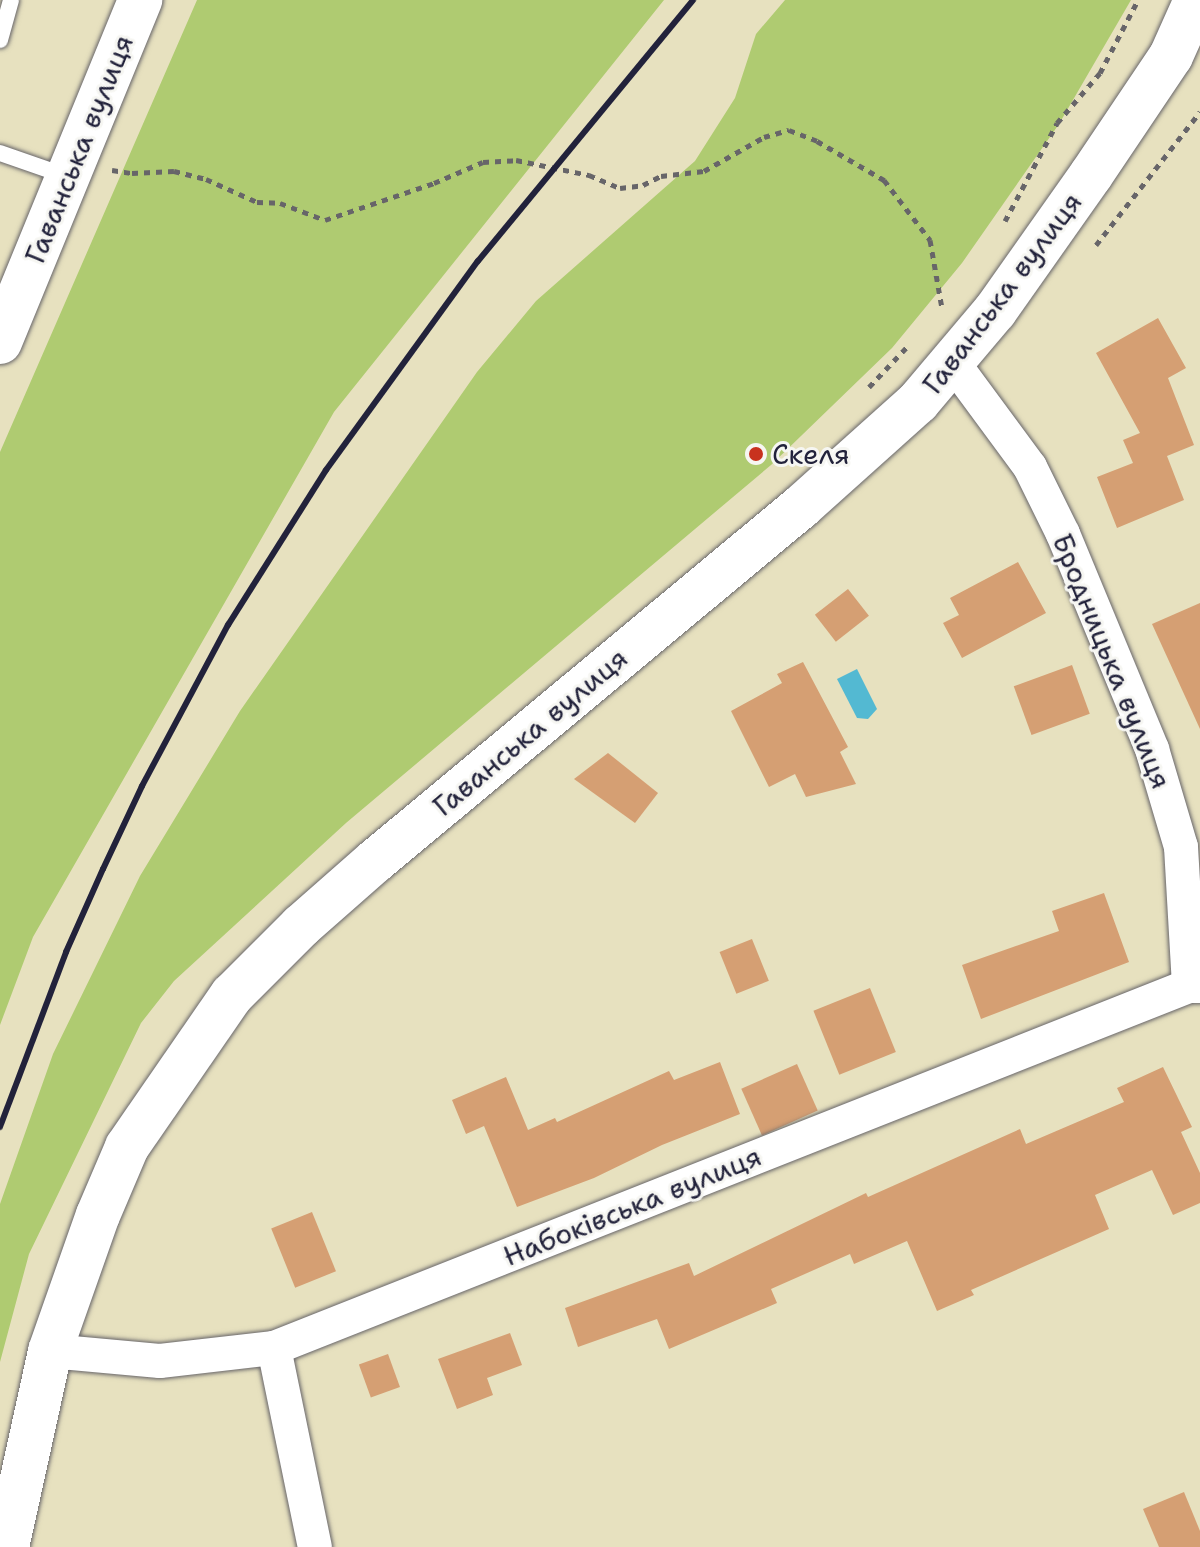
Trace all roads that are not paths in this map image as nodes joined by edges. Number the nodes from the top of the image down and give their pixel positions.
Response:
1 (11, 0) edge
2 (140, 0) edge
3 (1196, 0) edge
4 (0, 40) edge
5 (0, 153) edge
6 (85, 173) junction
7 (0, 342) edge
8 (954, 364) junction
9 (1194, 986) edge
10 (274, 1348) junction
11 (50, 1351) junction
12 (7, 1547) edge
13 (315, 1547) edge

1 - 4 lane
2 - 6 street, Гаванська вулиця
3 - 8 street, Гаванська вулиця
5 - 6 lane
6 - 7 street, Гаванська вулиця
8 - 9 street, Бродницька вулиця
8 - 11 street, Гаванська вулиця
9 - 10 street, Набоківська вулиця
10 - 11 street, Набоківська вулиця
10 - 13 street
11 - 12 street, Гаванська вулиця

